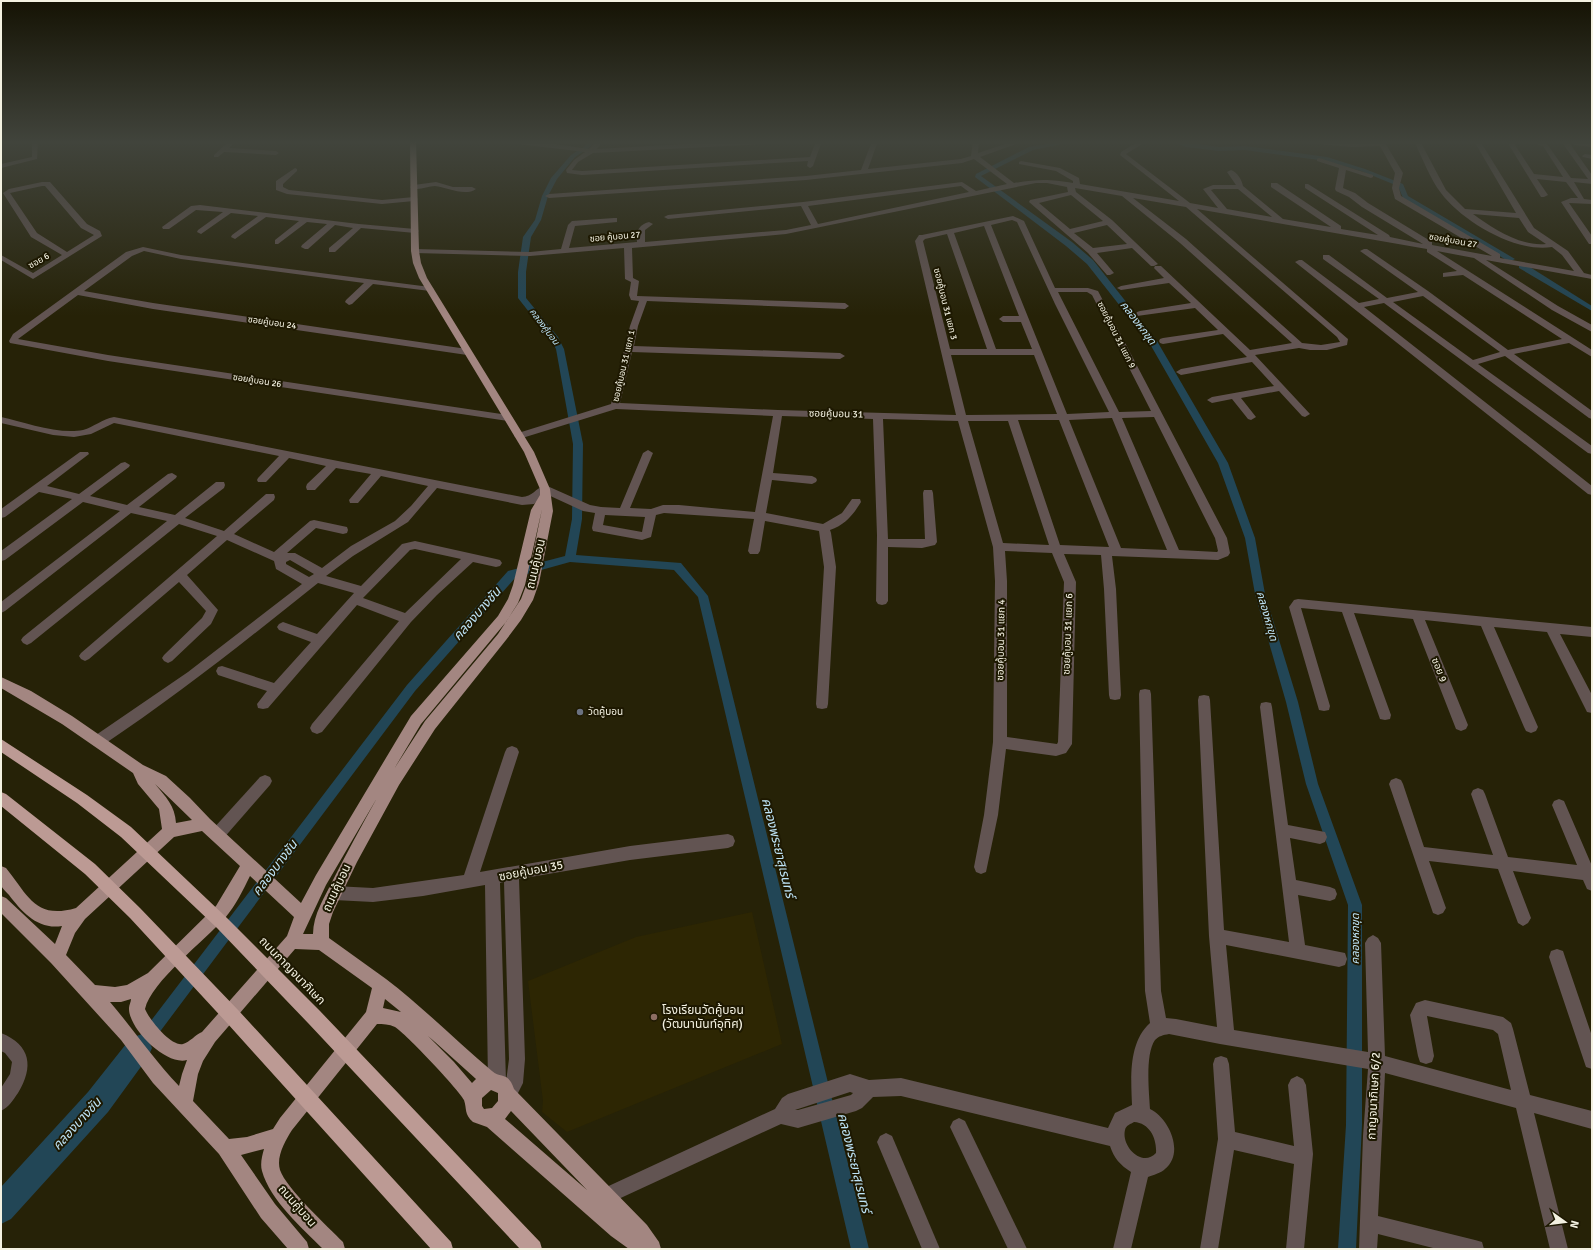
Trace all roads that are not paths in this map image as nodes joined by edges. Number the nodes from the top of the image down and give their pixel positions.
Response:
1 (9, 199) edge
2 (59, 199) edge
3 (357, 199) edge
4 (410, 199) edge
5 (414, 199) edge
6 (840, 199) edge
7 (946, 199) edge
8 (1041, 199) edge
9 (1085, 199) edge
10 (1130, 199) edge
11 (1155, 199) edge
12 (1181, 199) edge
13 (1215, 199) edge
14 (1255, 199) edge
15 (1295, 199) edge
16 (1329, 199) edge
17 (1358, 199) edge
18 (1402, 199) edge
19 (1450, 199) edge
20 (1511, 199) edge
21 (1592, 202) edge
22 (803, 204) junction
23 (1187, 204) junction
24 (230, 210) junction
25 (1463, 211) junction
26 (1225, 212) junction
27 (264, 215) junction
28 (668, 216) dead end
29 (1521, 216) junction
30 (305, 220) junction
31 (614, 220) dead end
32 (1280, 220) junction
33 (1109, 222) junction
34 (333, 223) junction
35 (986, 223) junction
36 (649, 224) dead end
37 (359, 226) junction
38 (166, 227) dead end
39 (816, 228) junction
40 (415, 231) junction
41 (950, 231) junction
42 (1342, 231) junction
43 (201, 232) dead end
44 (1068, 232) junction
45 (235, 237) dead end
46 (1392, 240) junction
47 (278, 242) dead end
48 (1592, 242) edge
49 (641, 245) junction
50 (1135, 245) junction
51 (1552, 245) junction
52 (628, 246) junction
53 (1424, 246) junction
54 (305, 247) dead end
55 (1437, 249) junction
56 (332, 250) dead end
57 (416, 251) junction
58 (1091, 251) junction
59 (1364, 251) dead end
60 (564, 252) junction
61 (1473, 255) junction
62 (67, 256) junction
63 (1, 257) edge
64 (1326, 258) dead end
65 (1505, 261) junction
66 (1299, 262) dead end
67 (1463, 272) junction
68 (1110, 273) dead end
69 (1581, 274) junction
70 (1446, 276) dead end
71 (1592, 277) edge
72 (1170, 280) junction
73 (370, 282) junction
74 (1121, 288) dead end
75 (430, 289) junction
76 (1053, 290) junction
77 (77, 292) junction
78 (1425, 293) junction
79 (1535, 295) junction
80 (644, 299) junction
81 (1385, 301) junction
82 (1510, 301) junction
83 (349, 302) dead end
84 (1197, 305) junction
85 (845, 306) dead end
86 (1357, 306) junction
87 (1140, 314) dead end
88 (1024, 319) junction
89 (1003, 320) dead end
90 (1592, 330) edge
91 (1226, 332) junction
92 (1561, 335) junction
93 (1570, 340) junction
94 (1163, 341) dead end
95 (1299, 345) junction
96 (1545, 345) junction
97 (628, 349) junction
98 (467, 352) junction
99 (947, 352) junction
100 (992, 352) junction
101 (1037, 352) junction
102 (1507, 353) junction
103 (1592, 354) edge
104 (840, 356) dead end
105 (1251, 356) junction
106 (1470, 363) junction
107 (1180, 372) dead end
108 (1281, 388) junction
109 (1234, 396) junction
110 (1212, 400) dead end
111 (615, 406) junction
112 (778, 413) junction
113 (1157, 414) junction
114 (1305, 414) dead end
115 (878, 415) junction
116 (1116, 416) junction
117 (1592, 416) edge
118 (1012, 417) junction
119 (1062, 417) junction
120 (1251, 417) dead end
121 (508, 418) junction
122 (962, 418) junction
123 (1, 420) edge
124 (519, 436) junction
125 (1592, 451) edge
126 (648, 453) dead end
127 (84, 454) dead end
128 (287, 454) junction
129 (335, 463) junction
130 (125, 465) dead end
131 (378, 473) junction
132 (172, 476) dead end
133 (767, 476) junction
134 (262, 480) dead end
135 (812, 480) dead end
136 (220, 485) dead end
137 (434, 485) junction
138 (311, 487) dead end
139 (39, 488) junction
140 (1592, 491) edge
141 (544, 493) junction
142 (928, 493) dead end
143 (270, 497) dead end
144 (80, 498) junction
145 (354, 500) dead end
146 (856, 502) dead end
147 (129, 510) junction
148 (601, 511) junction
149 (624, 511) junction
150 (1, 514) edge
151 (651, 514) junction
152 (760, 516) junction
153 (178, 520) junction
154 (823, 528) junction
155 (343, 530) dead end
156 (225, 535) junction
157 (883, 543) junction
158 (999, 547) junction
159 (1056, 549) junction
160 (754, 551) dead end
161 (1111, 552) junction
162 (1175, 555) junction
163 (1, 557) edge
164 (471, 557) junction
165 (278, 558) junction
166 (496, 563) dead end
167 (180, 575) junction
168 (316, 578) junction
169 (359, 595) junction
170 (882, 601) dead end
171 (1, 608) edge
172 (1346, 608) junction
173 (1417, 615) junction
174 (407, 619) junction
175 (1485, 622) junction
176 (283, 627) dead end
177 (1551, 628) junction
178 (1592, 632) edge
179 (27, 640) dead end
180 (320, 640) junction
181 (85, 656) dead end
182 (168, 658) dead end
183 (222, 671) dead end
184 (1, 682) edge
185 (276, 688) junction
186 (1145, 694) dead end
187 (1115, 695) dead end
188 (1204, 700) dead end
189 (263, 704) dead end
190 (822, 704) dead end
191 (1324, 706) dead end
192 (1266, 707) dead end
193 (1592, 708) edge
194 (1385, 715) dead end
195 (1461, 725) dead end
196 (1531, 727) dead end
197 (317, 728) dead end
198 (98, 741) junction
199 (1000, 742) junction
200 (1, 745) edge
201 (512, 752) dead end
202 (138, 769) junction
203 (265, 781) dead end
204 (1396, 784) dead end
205 (1478, 794) dead end
206 (2, 798) edge
207 (1559, 805) dead end
208 (205, 824) junction
209 (1282, 830) junction
210 (169, 832) junction
211 (217, 835) junction
212 (1320, 837) dead end
213 (728, 841) dead end
214 (1420, 853) junction
215 (1504, 863) junction
216 (248, 864) junction
217 (982, 867) dead end
218 (1, 874) edge
219 (511, 875) junction
220 (1591, 877) edge
221 (492, 878) junction
222 (469, 882) junction
223 (1290, 886) junction
224 (334, 893) junction
225 (1330, 894) dead end
226 (1, 903) edge
227 (1438, 908) dead end
228 (297, 911) junction
229 (80, 914) junction
230 (1523, 918) dead end
231 (1217, 936) junction
232 (292, 941) junction
233 (321, 942) junction
234 (1373, 943) dead end
235 (1298, 952) junction
236 (57, 957) junction
237 (1557, 957) dead end
238 (1339, 959) dead end
239 (159, 973) junction
240 (381, 985) junction
241 (91, 994) junction
242 (373, 1016) junction
243 (1159, 1028) junction
244 (209, 1036) junction
245 (1227, 1037) junction
246 (1, 1041) edge
247 (1426, 1056) dead end
248 (1371, 1061) junction
249 (1592, 1062) edge
250 (1221, 1064) dead end
251 (493, 1081) junction
252 (1297, 1085) dead end
253 (508, 1095) junction
254 (473, 1098) junction
255 (1, 1102) edge
256 (1523, 1102) junction
257 (184, 1105) junction
258 (1141, 1113) junction
259 (490, 1118) junction
260 (1592, 1120) edge
261 (959, 1127) dead end
262 (278, 1136) junction
263 (1117, 1139) junction
264 (1227, 1139) junction
265 (886, 1142) dead end
266 (225, 1148) junction
267 (1303, 1157) junction
268 (1141, 1167) junction
269 (606, 1196) junction
270 (1370, 1223) junction
271 (300, 1249) edge
272 (336, 1249) edge
273 (444, 1249) edge
274 (533, 1249) edge
275 (646, 1249) edge
276 (652, 1249) edge
277 (931, 1249) edge
278 (1018, 1249) edge
279 (1122, 1249) edge
280 (1209, 1249) edge
281 (1295, 1249) edge
282 (1368, 1249) edge
283 (1475, 1249) edge
284 (1559, 1249) edge

1 - 62 street
2 - 62 street
3 - 4 street
5 - 40 main road, ถนนคู้บอน
6 - 22 street
7 - 39 street, ซอย คู้บอน 27
8 - 44 street
9 - 33 street
10 - 95 street
11 - 23 street, ซอยคู้บอน 27
12 - 23 street
13 - 26 street
14 - 32 street
15 - 42 street
16 - 46 street
17 - 55 street
18 - 65 street
19 - 25 street
20 - 29 street
21 - 48 street
22 - 28 street
22 - 39 street
23 - 26 street, ซอยคู้บอน 27
23 - 95 street
24 - 27 street
24 - 38 street
24 - 43 street
25 - 29 street
25 - 51 street
26 - 32 street, ซอยคู้บอน 27
27 - 30 street
27 - 45 street
29 - 51 street
30 - 34 street
30 - 47 street
31 - 60 street
32 - 42 street, ซอยคู้บอน 27
33 - 44 street
33 - 50 street
34 - 37 street
34 - 54 street
35 - 41 street, ซอยคู้บอน 31 แยก 3
35 - 76 street, ซอยคู้บอน 31 แยก 3
35 - 88 street
36 - 49 street
37 - 40 street
37 - 56 street
39 - 49 street, ซอย คู้บอน 27
40 - 57 main road, ถนนคู้บอน
41 - 99 street, ซอยคู้บอน 31 แยก 3
41 - 100 street
42 - 46 street, ซอยคู้บอน 27
44 - 58 street
46 - 53 street, ซอยคู้บอน 27
49 - 52 street, ซอย คู้บอน 27
50 - 58 street
50 - 72 street
51 - 69 street
52 - 60 street, ซอย คู้บอน 27
52 - 80 street
53 - 55 street, ซอยคู้บอน 27
53 - 67 street
55 - 61 street, ซอยคู้บอน 27
57 - 60 street, ซอย คู้บอน 27
57 - 75 main road, ถนนคู้บอน
58 - 68 street
59 - 78 street
61 - 65 street, ซอยคู้บอน 27
61 - 79 street
62 - 63 street, ซอย 6
64 - 81 street
65 - 69 street, ซอยคู้บอน 27
66 - 86 street
67 - 70 street
67 - 82 street
69 - 71 street, ซอยคู้บอน 27
72 - 74 street
72 - 84 street
73 - 75 street
73 - 77 street
73 - 83 street
75 - 98 main road, ถนนคู้บอน
76 - 113 street, ซอยคู้บอน 31 แยก 9
76 - 116 street, ซอยคู้บอน 31 แยก 3
77 - 98 street, ซอยคู้บอน 24
77 - 121 street, ซอยคู้บอน 26
78 - 81 street
78 - 102 street
79 - 82 street
79 - 90 street
80 - 85 street
80 - 97 street, ซอยคู้บอน 31 แยก 1
81 - 86 street
81 - 106 street
82 - 92 street
84 - 87 street
84 - 91 street
86 - 140 street
88 - 89 street
88 - 101 street
91 - 94 street
91 - 105 street
92 - 93 street
92 - 96 street
93 - 96 street
93 - 103 street
95 - 105 street
96 - 102 street
97 - 104 street
97 - 111 street, ซอยคู้บอน 31 แยก 1
98 - 121 main road, ถนนคู้บอน
99 - 100 street
99 - 122 street, ซอยคู้บอน 31 แยก 3
100 - 101 street
101 - 119 street
102 - 106 street
102 - 117 street
105 - 107 street
105 - 108 street
106 - 125 street
108 - 109 street
108 - 114 street
109 - 110 street
109 - 120 street
111 - 112 street, ซอยคู้บอน 31
111 - 124 street, ซอยคู้บอน 31
112 - 115 street, ซอยคู้บอน 31
112 - 133 street
113 - 116 street, ซอยคู้บอน 31
113 - 162 street
115 - 122 street, ซอยคู้บอน 31
115 - 157 street
116 - 119 street, ซอยคู้บอน 31
116 - 162 street, ซอยคู้บอน 31 แยก 3
118 - 119 street, ซอยคู้บอน 31
118 - 122 street, ซอยคู้บอน 31
118 - 159 street, ซอยคู้บอน 31 แยก 6
119 - 161 street
121 - 124 main road, ถนนคู้บอน
122 - 158 street, ซอยคู้บอน 31 แยก 4
123 - 128 street
124 - 141 main road, ถนนคู้บอน
126 - 149 street
127 - 139 street
128 - 129 street
128 - 134 street
129 - 131 street
129 - 138 street
130 - 144 street
131 - 137 street
131 - 145 street
132 - 147 street
133 - 135 street
133 - 152 street
136 - 153 street
137 - 141 street
137 - 168 street
139 - 144 street
139 - 150 street
141 - 148 street
141 - 224 main road, ถนนคู้บอน
141 - 228 main road, ถนนคู้บอน
142 - 157 street
143 - 156 street
144 - 147 street
144 - 163 street
146 - 154 street
147 - 153 street
147 - 171 street
148 - 149 street
148 - 151 street
149 - 151 street
151 - 152 street
152 - 154 street
152 - 160 street
153 - 156 street
153 - 179 street
154 - 190 street
155 - 165 street
156 - 165 street
156 - 167 street
157 - 170 street
158 - 159 street
158 - 199 street, ซอยคู้บอน 31 แยก 4
159 - 161 street
159 - 199 street, ซอยคู้บอน 31 แยก 6
161 - 162 street
161 - 187 street
164 - 166 street
164 - 169 street
164 - 174 street
165 - 168 street
165 - 168 street
167 - 181 street
167 - 182 street
168 - 169 street
168 - 198 street
169 - 174 street
169 - 180 street
172 - 173 street
172 - 191 street
172 - 194 street
173 - 175 street
173 - 195 street, ซอย 9
174 - 197 street
175 - 177 street
175 - 196 street
176 - 180 street
177 - 178 street
177 - 193 street
180 - 185 street
183 - 185 street
184 - 198 main road
185 - 189 street
186 - 243 street
188 - 231 street
192 - 209 street
198 - 202 main road
199 - 217 street, ซอยคู้บอน 31 แยก 4
200 - 274 highway, ถนนกาญจนาภิเษก
201 - 222 street
202 - 208 main road
202 - 210 main road
203 - 211 street
204 - 214 street
205 - 215 street
206 - 273 highway
207 - 220 street
208 - 210 main road
208 - 211 main road
209 - 212 street
209 - 223 street
210 - 229 main road
211 - 216 main road
213 - 219 street, ซอยคู้บอน 35
214 - 215 street
214 - 227 street
215 - 220 street
215 - 230 street
216 - 228 main road
216 - 239 main road
218 - 229 main road
219 - 221 street, ซอยคู้บอน 35
219 - 253 street
221 - 222 street, ซอยคู้บอน 35
221 - 251 street
222 - 224 street, ซอยคู้บอน 35
223 - 225 street
223 - 235 street
224 - 233 main road, ถนนคู้บอน
226 - 236 main road
228 - 232 main road, ถนนคู้บอน
229 - 236 main road
231 - 235 street
231 - 245 street
232 - 233 main road
232 - 244 main road, ถนนคู้บอน
233 - 240 main road
234 - 248 street, กาญจนาภิเษก 6/2
235 - 238 street
236 - 241 main road
237 - 249 street
239 - 241 main road
239 - 244 main road
240 - 242 main road, ถนนคู้บอน
240 - 251 main road
241 - 257 main road
242 - 254 main road
242 - 262 main road, ถนนคู้บอน
243 - 245 street
243 - 258 street
244 - 257 main road, ถนนคู้บอน
245 - 248 street
246 - 255 street
247 - 256 street
248 - 256 street
248 - 270 street, กาญจนาภิเษก 6/2
250 - 264 street
251 - 253 main road
251 - 254 main road
252 - 267 street
253 - 259 main road
253 - 269 main road
254 - 259 main road
256 - 260 street
256 - 284 street
257 - 266 main road
258 - 263 street
258 - 268 street
259 - 275 main road
261 - 278 street
262 - 266 main road
262 - 272 main road, ถนนคู้บอน
263 - 268 street
263 - 269 street
264 - 267 street
264 - 280 street
265 - 277 street
266 - 271 main road
267 - 281 street
268 - 279 street
269 - 276 main road
270 - 282 street, กาญจนาภิเษก 6/2
270 - 283 street

